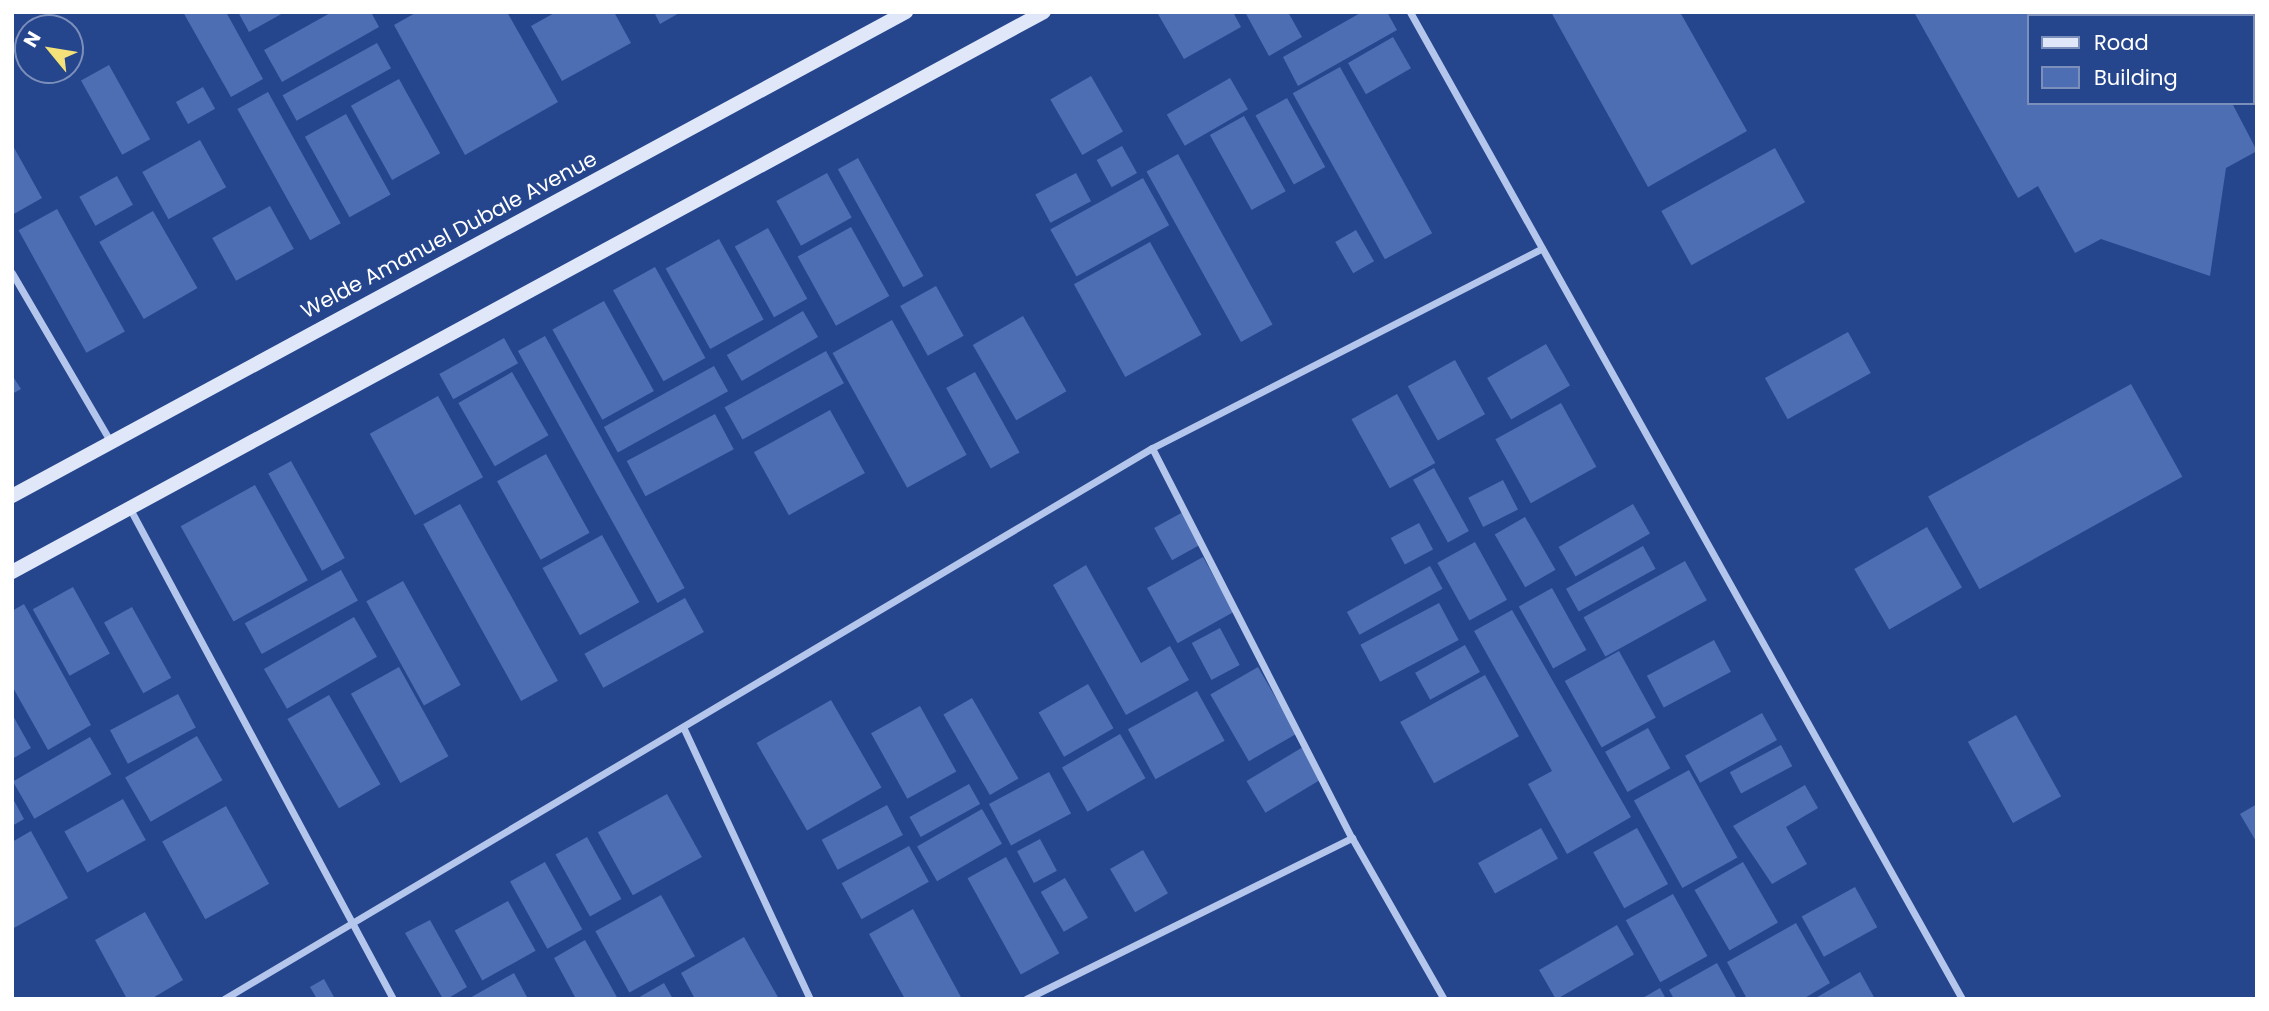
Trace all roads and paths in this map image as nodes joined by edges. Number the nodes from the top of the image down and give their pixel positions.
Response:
1 (906, 12) edge
2 (1044, 12) edge
3 (1410, 12) edge
4 (1542, 248) junction
5 (12, 273) edge
6 (110, 441) junction
7 (1152, 447) junction
8 (12, 496) edge
9 (129, 507) junction
10 (12, 572) edge
11 (684, 729) junction
12 (1352, 838) junction
13 (352, 926) junction
14 (224, 999) edge
15 (393, 999) edge
16 (810, 999) edge
17 (1026, 999) edge
18 (1444, 999) edge
19 (1962, 999) edge

1 - 6 main road, Welde Amanuel Dubale Avenue
2 - 9 main road
3 - 4 street
4 - 7 street
4 - 19 street
5 - 6 street
6 - 8 main road, Welde Amanuel Dubale Avenue
7 - 11 street
7 - 12 street
9 - 10 main road
9 - 13 street
11 - 13 street
11 - 16 street
12 - 17 street
12 - 18 street
13 - 14 street
13 - 15 street

